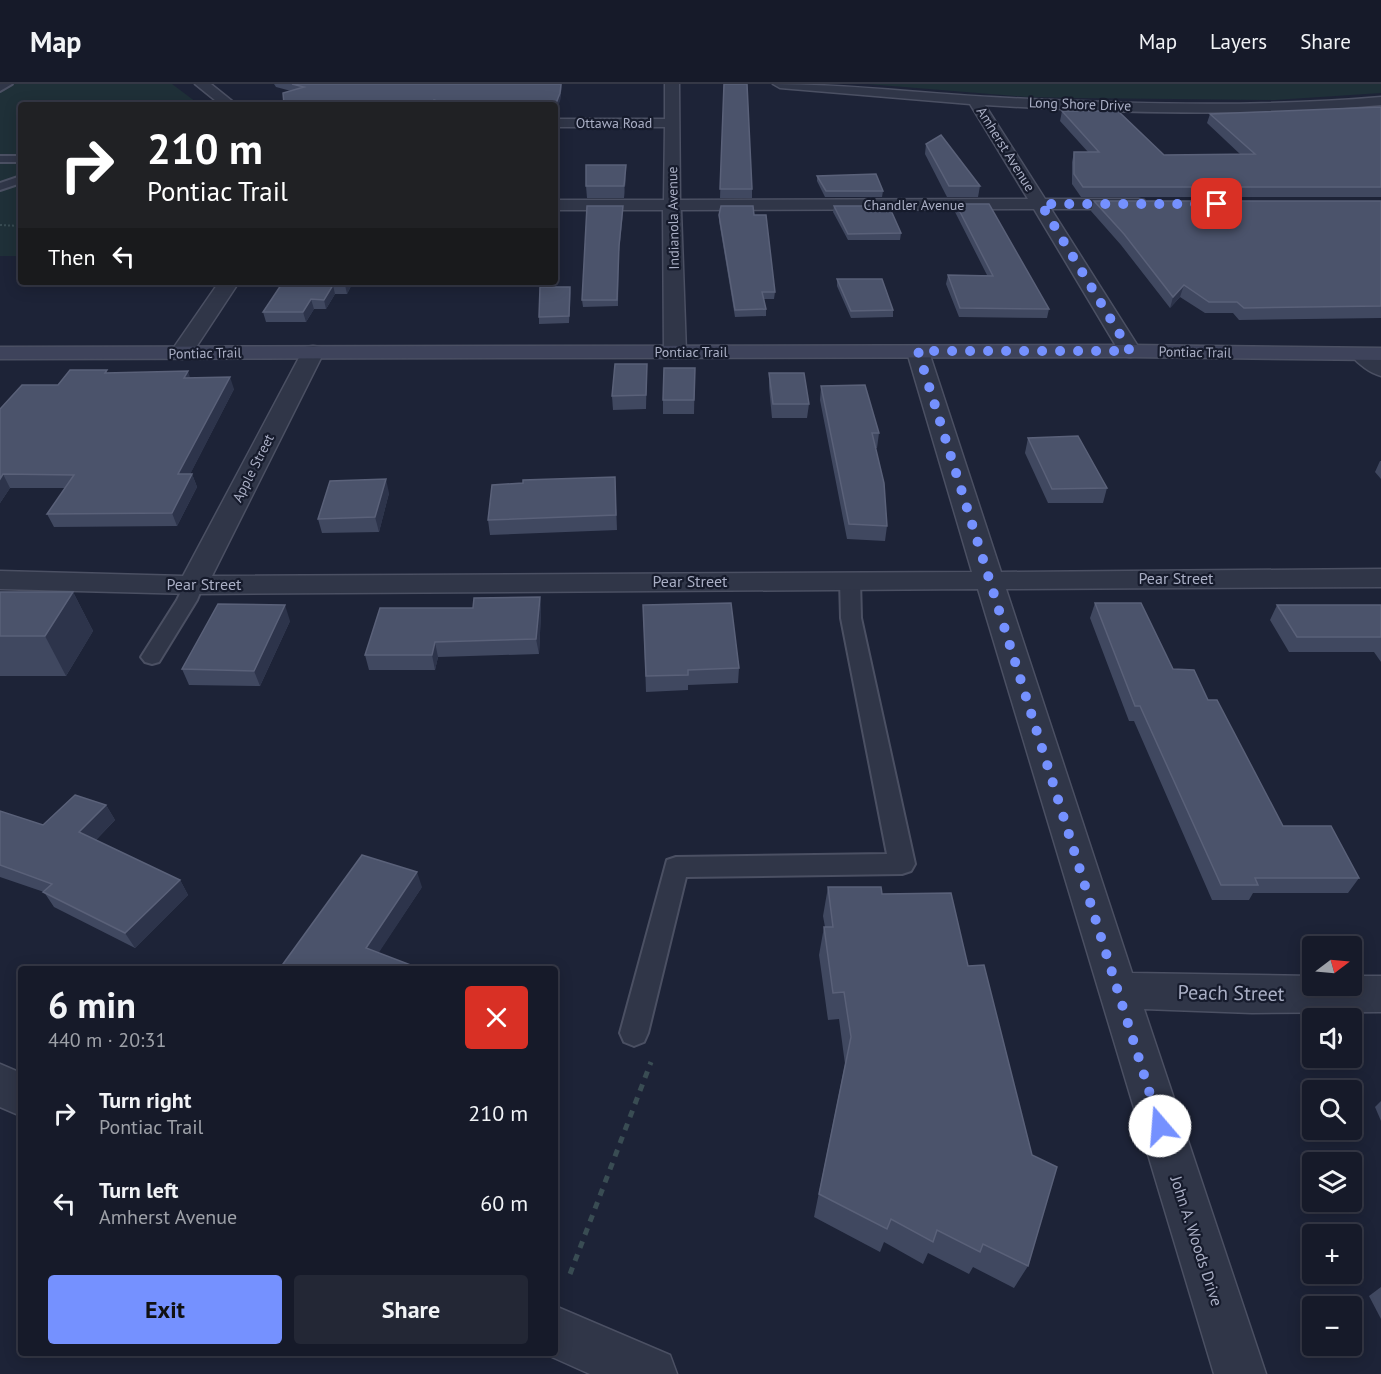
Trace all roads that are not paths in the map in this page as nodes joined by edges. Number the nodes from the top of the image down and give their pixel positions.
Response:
1 (7, 84) edge
2 (202, 84) edge
3 (672, 84) edge
4 (780, 84) edge
5 (0, 88) edge
6 (975, 100) junction
7 (1381, 101) edge
8 (226, 102) edge
9 (558, 123) edge
10 (672, 123) junction
11 (0, 159) edge
12 (18, 159) edge
13 (18, 180) edge
14 (0, 187) edge
15 (672, 204) junction
16 (1041, 204) junction
17 (1159, 204) edge
18 (558, 205) edge
19 (227, 285) edge
20 (918, 351) junction
21 (1130, 351) junction
22 (313, 352) junction
23 (675, 352) junction
24 (0, 353) edge
25 (181, 353) junction
26 (1372, 354) edge
27 (1381, 369) edge
28 (987, 578) junction
29 (1381, 578) edge
30 (0, 580) edge
31 (850, 580) junction
32 (192, 585) junction
33 (152, 657) dead end
34 (1117, 990) junction
35 (1381, 994) edge
36 (634, 1033) dead end
37 (0, 1085) edge
38 (18, 1094) edge
39 (558, 1333) edge
40 (651, 1374) edge
41 (1240, 1374) edge

1 - 5 lane
2 - 8 street
3 - 10 street, Indianola Avenue
4 - 6 street, Long Shore Drive
6 - 7 street, Long Shore Drive
6 - 16 street, Amherst Avenue
9 - 10 street, Ottawa Road
10 - 15 street, Indianola Avenue
11 - 12 lane
13 - 14 lane
15 - 16 street, Chandler Avenue
15 - 18 street, Chandler Avenue
15 - 23 street, Indianola Avenue
16 - 17 street, Chandler Avenue
16 - 21 street, Amherst Avenue
19 - 25 street
20 - 21 main road, Pontiac Trail
20 - 23 main road, Pontiac Trail
20 - 28 street, John A. Woods Drive
21 - 26 main road, Pontiac Trail
22 - 23 main road, Pontiac Trail
22 - 25 main road, Pontiac Trail
22 - 32 street, Apple Street
24 - 25 main road, Pontiac Trail
26 - 27 street
28 - 29 street, Pear Street
28 - 31 street, Pear Street
28 - 34 street, John A. Woods Drive
30 - 32 street, Pear Street
31 - 32 street, Pear Street
31 - 36 lane
32 - 33 lane
34 - 35 street, Peach Street
34 - 41 street, John A. Woods Drive
37 - 38 street
39 - 40 street

